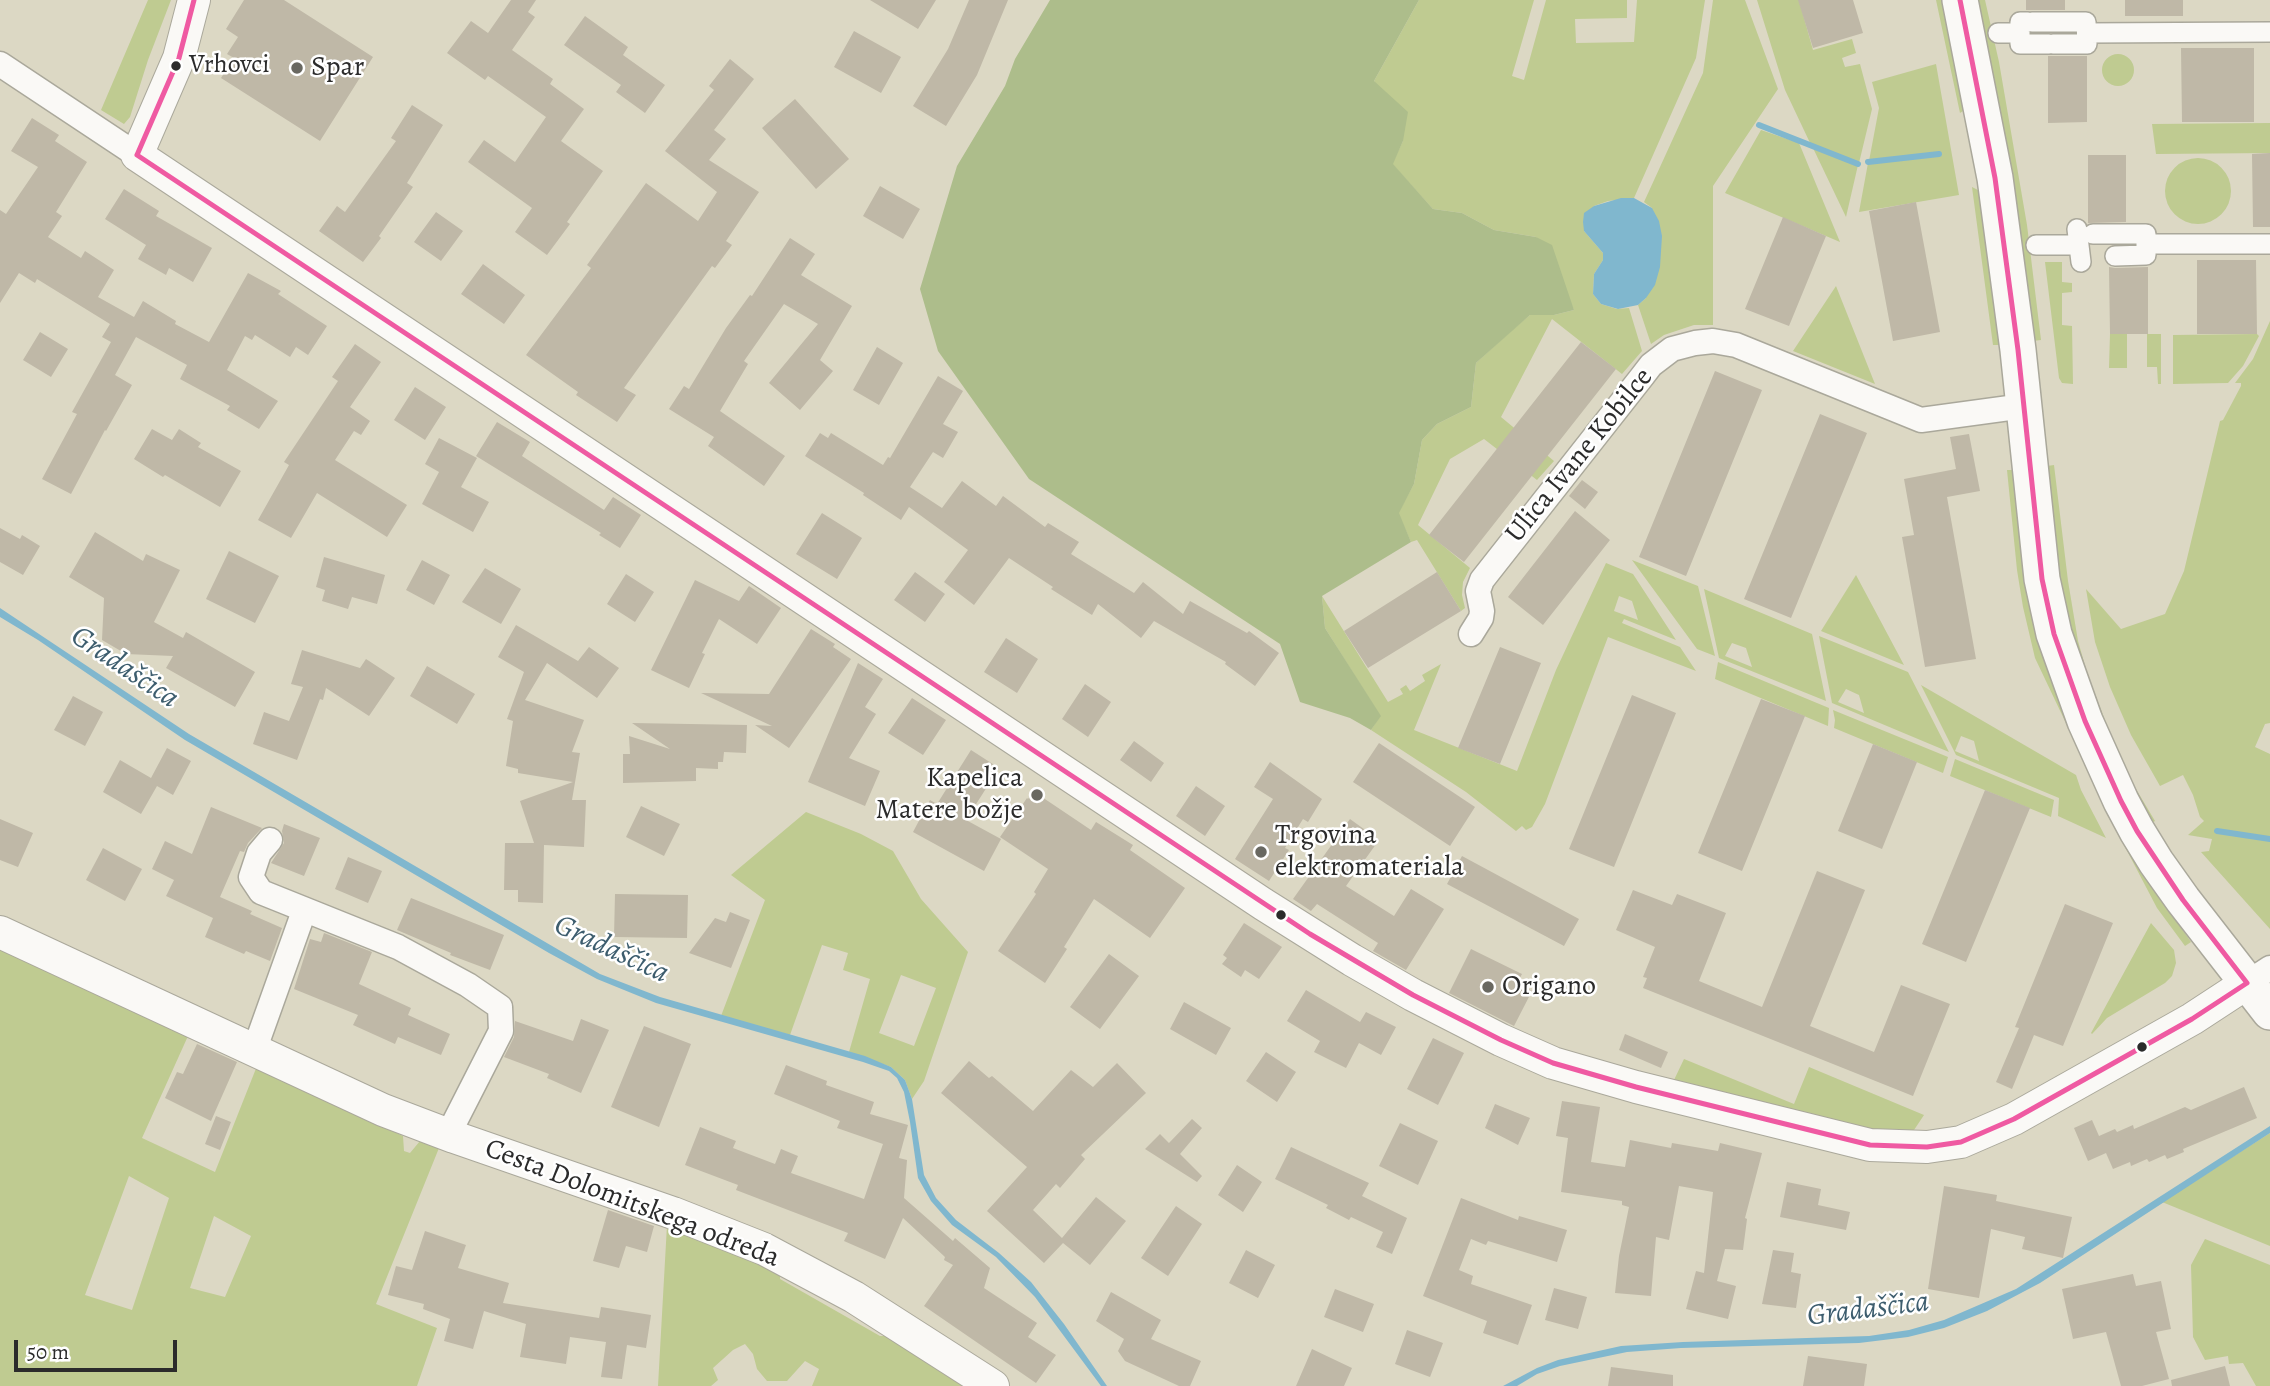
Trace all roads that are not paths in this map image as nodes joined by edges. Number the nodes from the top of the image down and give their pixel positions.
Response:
1 (194, 0) edge
2 (1960, 0) edge
3 (2027, 26) junction
4 (2270, 32) edge
5 (1998, 33) dead end
6 (2087, 33) junction
7 (0, 64) edge
8 (136, 155) junction
9 (2083, 242) junction
10 (2146, 244) junction
11 (2270, 244) edge
12 (2036, 246) dead end
13 (2024, 406) junction
14 (1471, 634) dead end
15 (270, 840) dead end
16 (304, 911) junction
17 (0, 932) edge
18 (2259, 975) edge
19 (2270, 1012) edge
20 (254, 1051) junction
21 (448, 1135) junction
22 (993, 1386) edge

1 - 8 street
2 - 13 main road
3 - 5 street
3 - 6 street
3 - 6 street
4 - 6 street
7 - 8 street
8 - 18 street
9 - 10 street
9 - 10 street
9 - 12 street
10 - 11 street
13 - 14 street, Ulica Ivane Kobilce
13 - 18 main road
15 - 16 street, Cesta Dolomitskega odreda
16 - 20 street
16 - 21 street, Cesta Dolomitskega odreda
17 - 20 street, Cesta Dolomitskega odreda
18 - 19 main road
20 - 21 street, Cesta Dolomitskega odreda
21 - 22 street, Cesta Dolomitskega odreda

